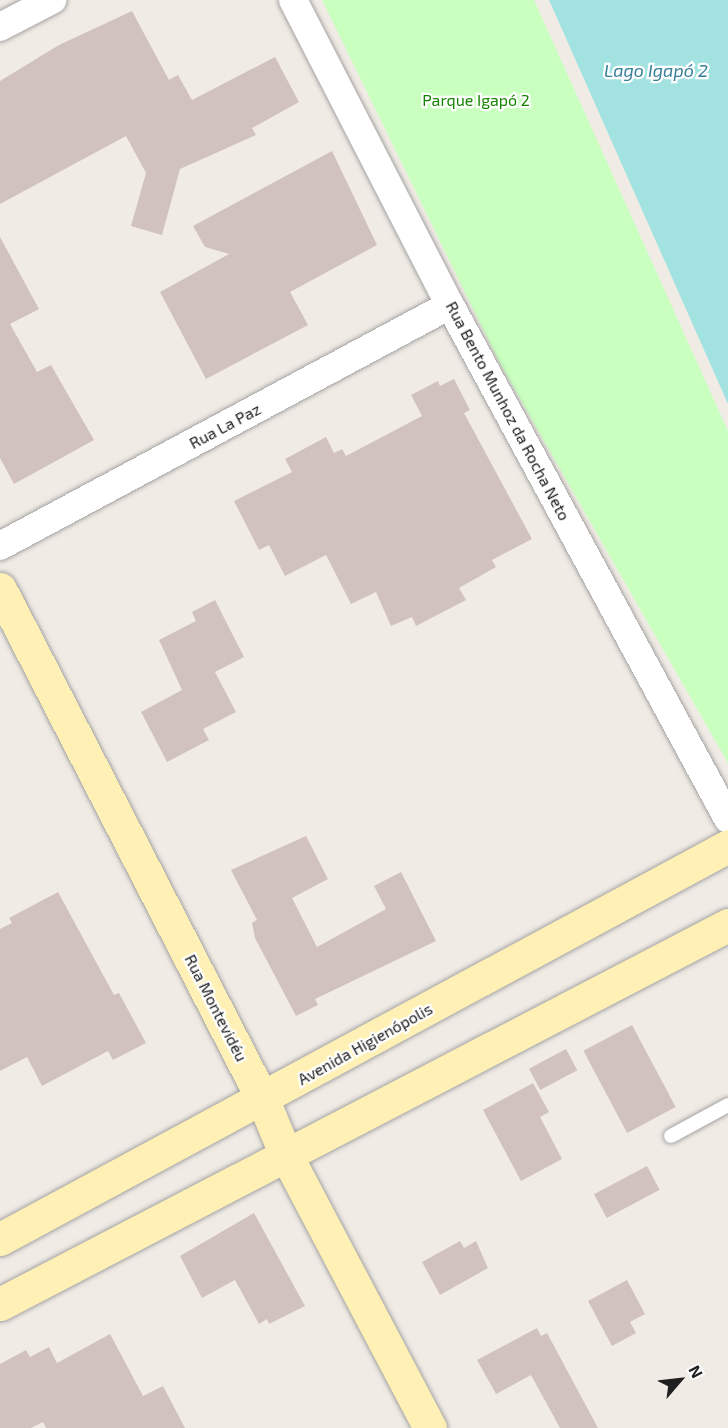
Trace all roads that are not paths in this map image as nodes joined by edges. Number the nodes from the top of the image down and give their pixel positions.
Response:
1 (52, 0) edge
2 (293, 0) edge
3 (0, 27) edge
4 (450, 305) junction
5 (0, 546) edge
6 (0, 589) edge
7 (728, 819) edge
8 (728, 846) edge
9 (728, 925) edge
10 (263, 1100) junction
11 (728, 1104) edge
12 (671, 1136) dead end
13 (285, 1153) junction
14 (0, 1239) edge
15 (0, 1304) edge
16 (430, 1428) edge

1 - 3 street
2 - 4 street, Rua Bento Munhoz da Rocha Neto
4 - 5 street, Rua La Paz
4 - 7 street, Rua Bento Munhoz da Rocha Neto
6 - 10 main road, Rua Montevidéu
8 - 10 main road, Avenida Higienópolis
9 - 13 main road
10 - 13 main road, Rua Montevidéu
10 - 14 main road, Avenida Higienópolis
11 - 12 lane
13 - 15 main road
13 - 16 main road, Rua Montevidéu

